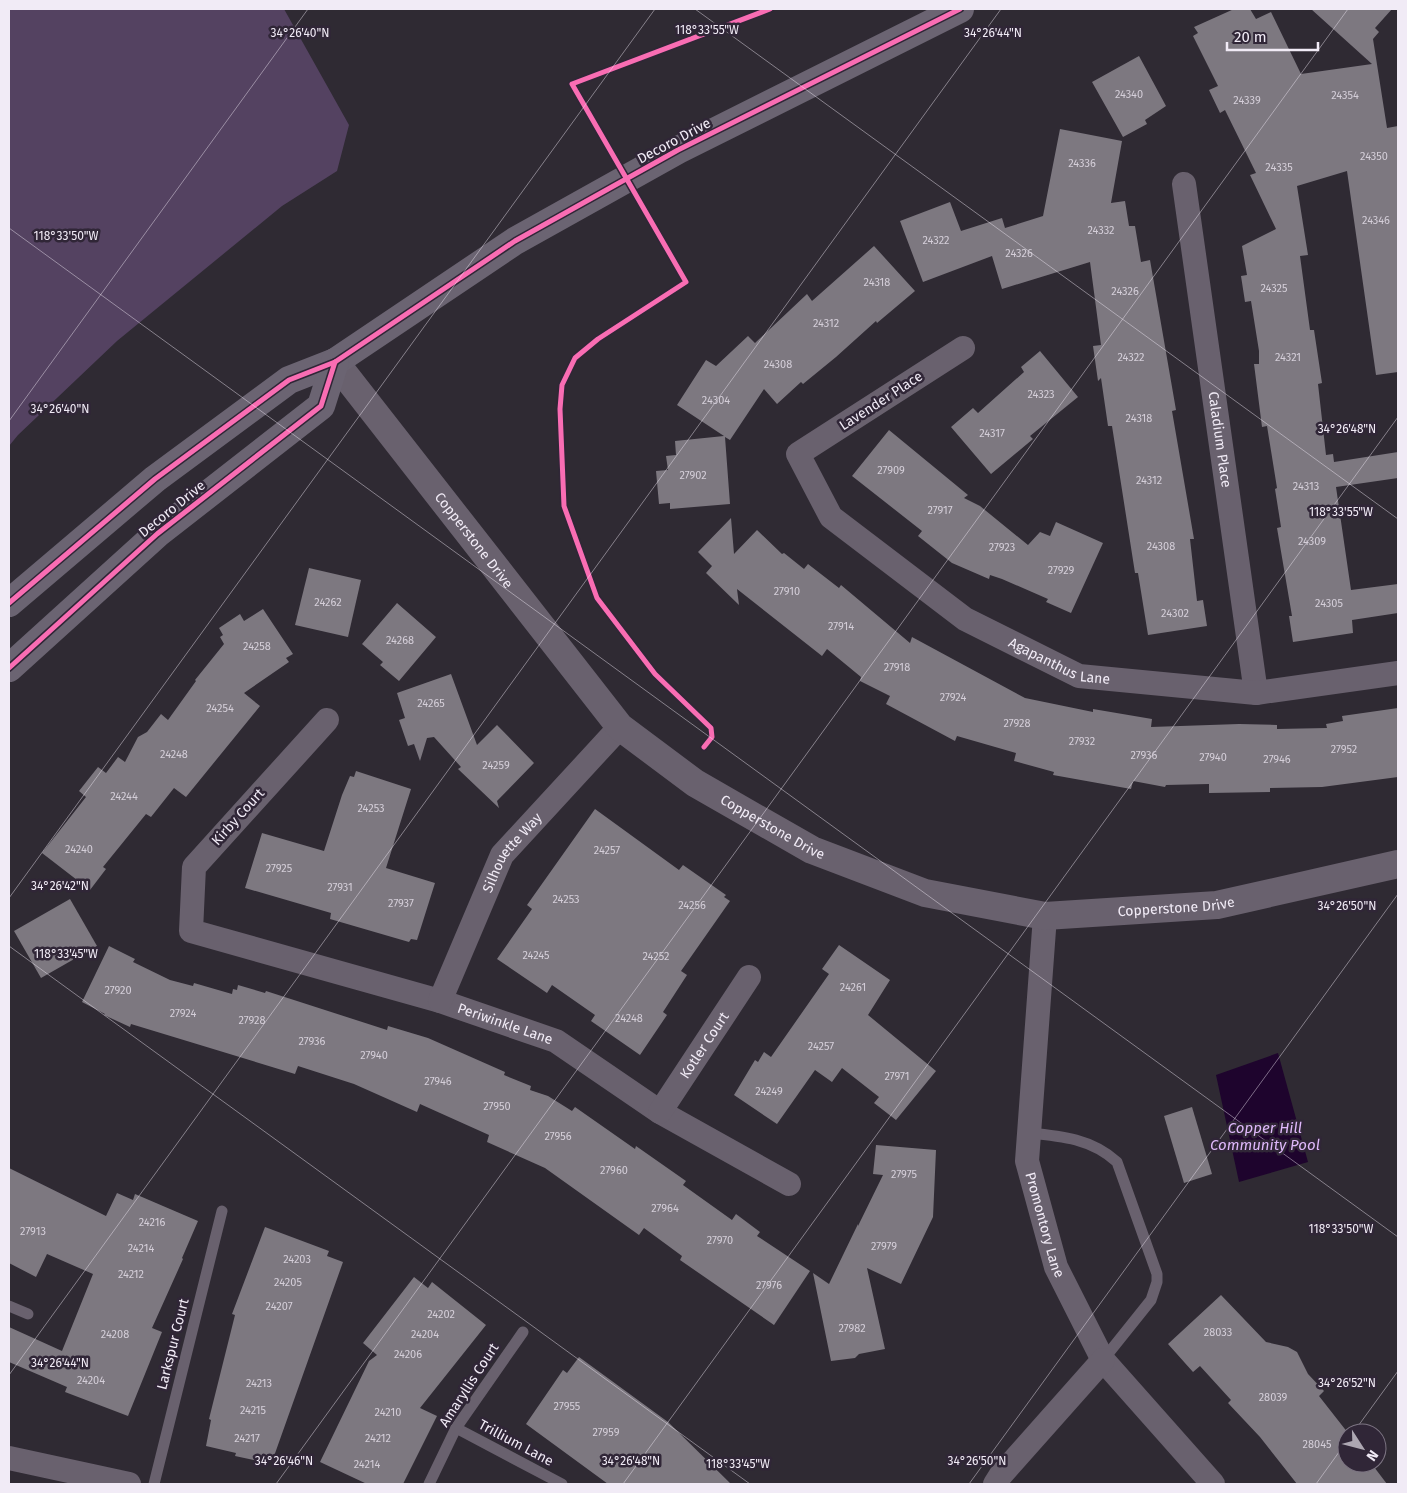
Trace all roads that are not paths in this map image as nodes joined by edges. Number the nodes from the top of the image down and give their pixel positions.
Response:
1 (960, 9) edge
2 (1184, 184) dead end
3 (963, 348) dead end
4 (335, 362) junction
5 (798, 454) joint
6 (9, 603) edge
7 (9, 668) edge
8 (1398, 673) edge
9 (1256, 693) junction
10 (326, 720) dead end
11 (620, 727) junction
12 (1398, 864) edge
13 (1045, 916) junction
14 (191, 931) joint
15 (749, 978) dead end
16 (440, 1001) junction
17 (660, 1112) junction
18 (1029, 1133) junction
19 (789, 1184) dead end
20 (222, 1211) dead end
21 (9, 1306) edge
22 (28, 1314) dead end
23 (523, 1332) dead end
24 (1103, 1360) junction
25 (456, 1428) junction
26 (9, 1458) edge
27 (129, 1484) edge
28 (154, 1484) edge
29 (429, 1484) edge
30 (562, 1484) edge
31 (995, 1484) edge
32 (1214, 1484) edge

1 - 4 main road, Decoro Drive
2 - 9 street, Caladium Place
3 - 5 street, Lavender Place
4 - 6 main road, Decoro Drive
4 - 7 main road, Decoro Drive
4 - 11 street, Copperstone Drive
5 - 9 street, Agapanthus Lane
8 - 9 street, Agapanthus Lane
10 - 14 street, Kirby Court
11 - 13 street, Copperstone Drive
11 - 16 street, Silhouette Way
12 - 13 street, Copperstone Drive
13 - 18 street, Promontory Lane
14 - 16 street, Periwinkle Lane
15 - 17 street, Kotler Court
16 - 17 street, Periwinkle Lane
17 - 19 street, Periwinkle Lane
18 - 24 street, Promontory Lane
18 - 24 lane
20 - 28 lane, Larkspur Court
21 - 22 lane
23 - 25 lane, Amaryllis Court
24 - 31 street
24 - 32 street, Promontory Lane
25 - 29 lane, Amaryllis Court
25 - 30 lane, Trillium Lane
26 - 27 street

